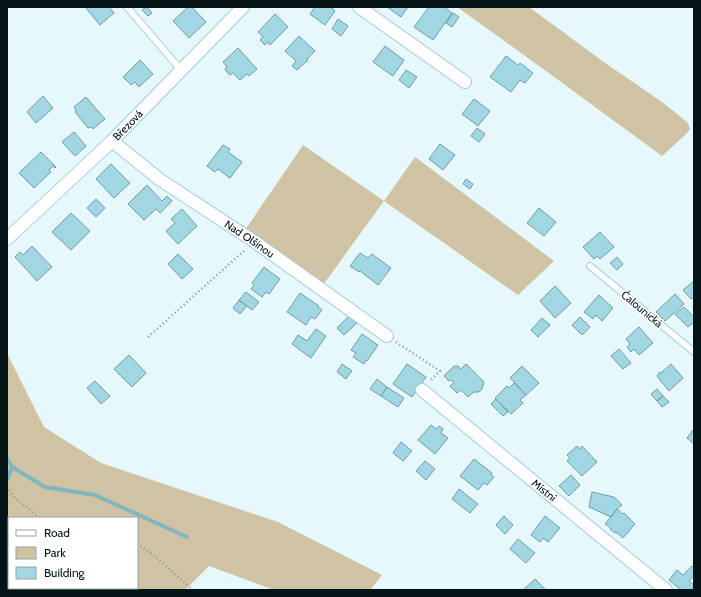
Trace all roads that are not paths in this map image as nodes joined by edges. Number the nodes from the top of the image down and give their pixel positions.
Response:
1 (127, 7) edge
2 (243, 7) edge
3 (359, 7) edge
4 (181, 70) junction
5 (465, 82) dead end
6 (112, 141) junction
7 (7, 239) edge
8 (590, 266) dead end
9 (387, 336) road end
10 (694, 352) edge
11 (422, 390) road end
12 (666, 590) edge

1 - 4 lane
2 - 4 street, Březová
3 - 5 street
4 - 6 street, Březová
6 - 7 street, Březová
6 - 9 street, Nad Olšinou
8 - 10 lane, Čalounická
11 - 12 street, Místní

